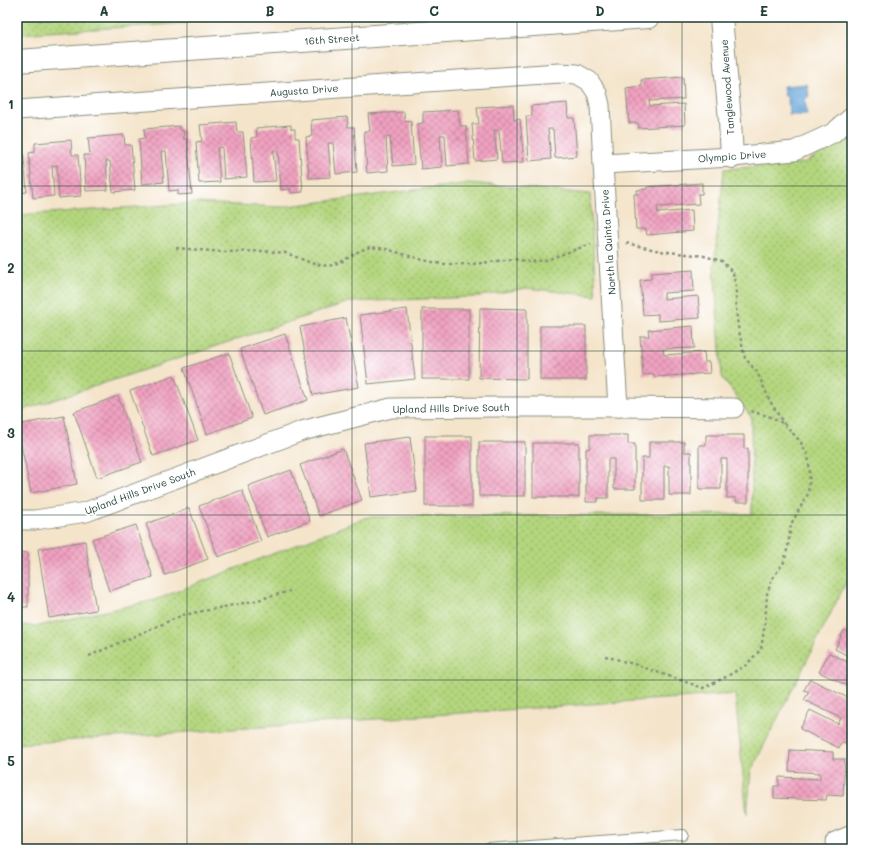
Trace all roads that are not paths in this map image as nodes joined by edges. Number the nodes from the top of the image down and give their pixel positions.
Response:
1 (648, 17) edge
2 (721, 17) edge
3 (17, 61) edge
4 (589, 81) joint
5 (17, 110) edge
6 (852, 116) edge
7 (732, 157) junction
8 (603, 164) junction
9 (618, 407) junction
10 (742, 409) road end
11 (17, 520) edge
12 (683, 835) dead end
13 (488, 849) edge

1 - 3 main road, 16th Street
2 - 7 main road, Tanglewood Avenue
4 - 5 street, Augusta Drive
4 - 8 street, North la Quinta Drive
6 - 7 street, Olympic Drive
7 - 8 street, Olympic Drive
8 - 9 street, North la Quinta Drive
9 - 10 street, Upland Hills Drive South
9 - 11 street, Upland Hills Drive South
12 - 13 lane

